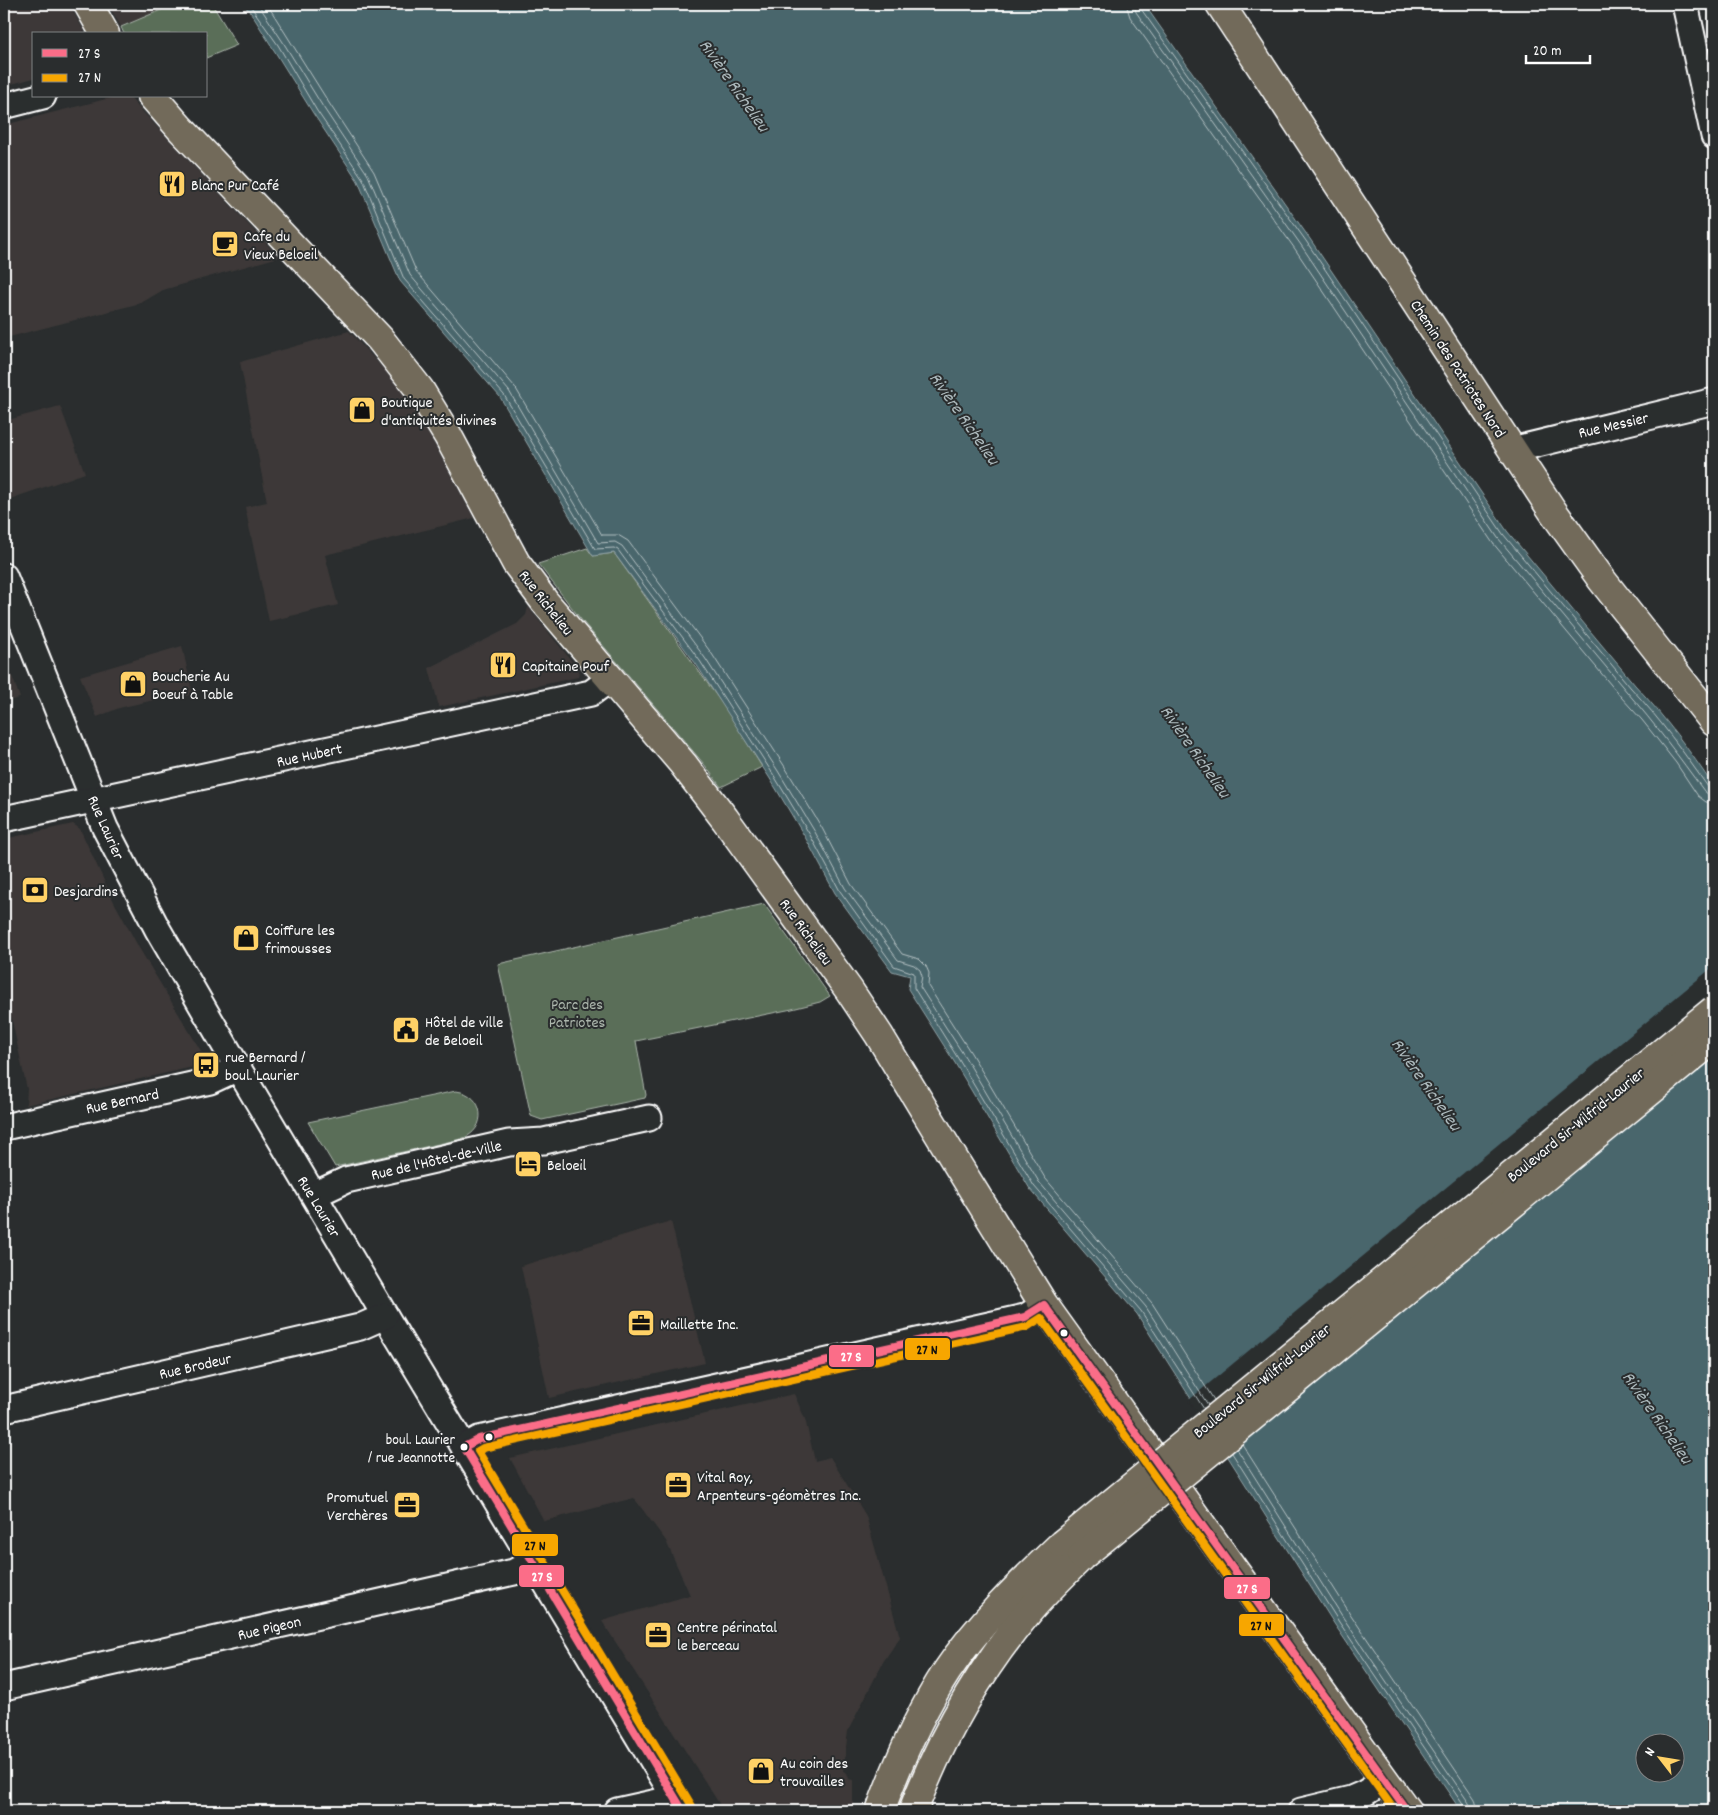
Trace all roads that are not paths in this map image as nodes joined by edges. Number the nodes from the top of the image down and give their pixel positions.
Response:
1 (88, 4) edge
2 (1220, 4) edge
3 (1685, 4) edge
4 (104, 32) edge
5 (35, 98) edge
6 (154, 98) edge
7 (4, 106) edge
8 (1714, 136) edge
9 (1714, 401) edge
10 (1512, 450) junction
11 (4, 576) edge
12 (610, 679) junction
13 (1714, 722) edge
14 (94, 799) junction
15 (4, 819) edge
16 (1714, 1010) edge
17 (1714, 1039) edge
18 (238, 1068) junction
19 (649, 1118) dead end
20 (4, 1127) edge
21 (314, 1195) junction
22 (1044, 1305) junction
23 (385, 1316) junction
24 (4, 1409) edge
25 (464, 1447) junction
26 (1072, 1550) junction
27 (532, 1562) junction
28 (4, 1687) edge
29 (1385, 1780) junction
30 (678, 1803) edge
31 (617, 1811) edge
32 (880, 1811) edge
33 (913, 1811) edge
34 (1302, 1811) edge
35 (1407, 1811) edge

1 - 4 main road
2 - 10 main road, Chemin des Patriotes Nord
3 - 8 street
5 - 7 street
6 - 12 main road, Rue Richelieu
9 - 10 street, Rue Messier
10 - 13 main road, Chemin des Patriotes Nord
11 - 14 street, Rue Laurier
12 - 14 street, Rue Hubert
12 - 22 main road, Rue Richelieu
14 - 15 street, Rue Hubert
14 - 18 street, Rue Laurier
16 - 26 main road, Boulevard Sir-Wilfrid-Laurier, bridge
17 - 26 main road, Boulevard Sir-Wilfrid-Laurier, bridge
18 - 20 street, Rue Bernard
18 - 21 street, Rue Laurier
19 - 21 street, Rue de l'Hôtel-de-Ville
21 - 23 street, Rue Laurier
22 - 25 street
22 - 29 main road, Rue Richelieu
23 - 24 street, Rue Brodeur
23 - 25 street, Rue Laurier
25 - 27 street, Rue Laurier
26 - 32 main road, Boulevard Sir-Wilfrid-Laurier
26 - 33 main road, Boulevard Sir-Wilfrid-Laurier
27 - 28 street, Rue Pigeon
27 - 30 street, Rue Laurier
29 - 34 street
29 - 35 main road, Rue Richelieu
30 - 31 street

